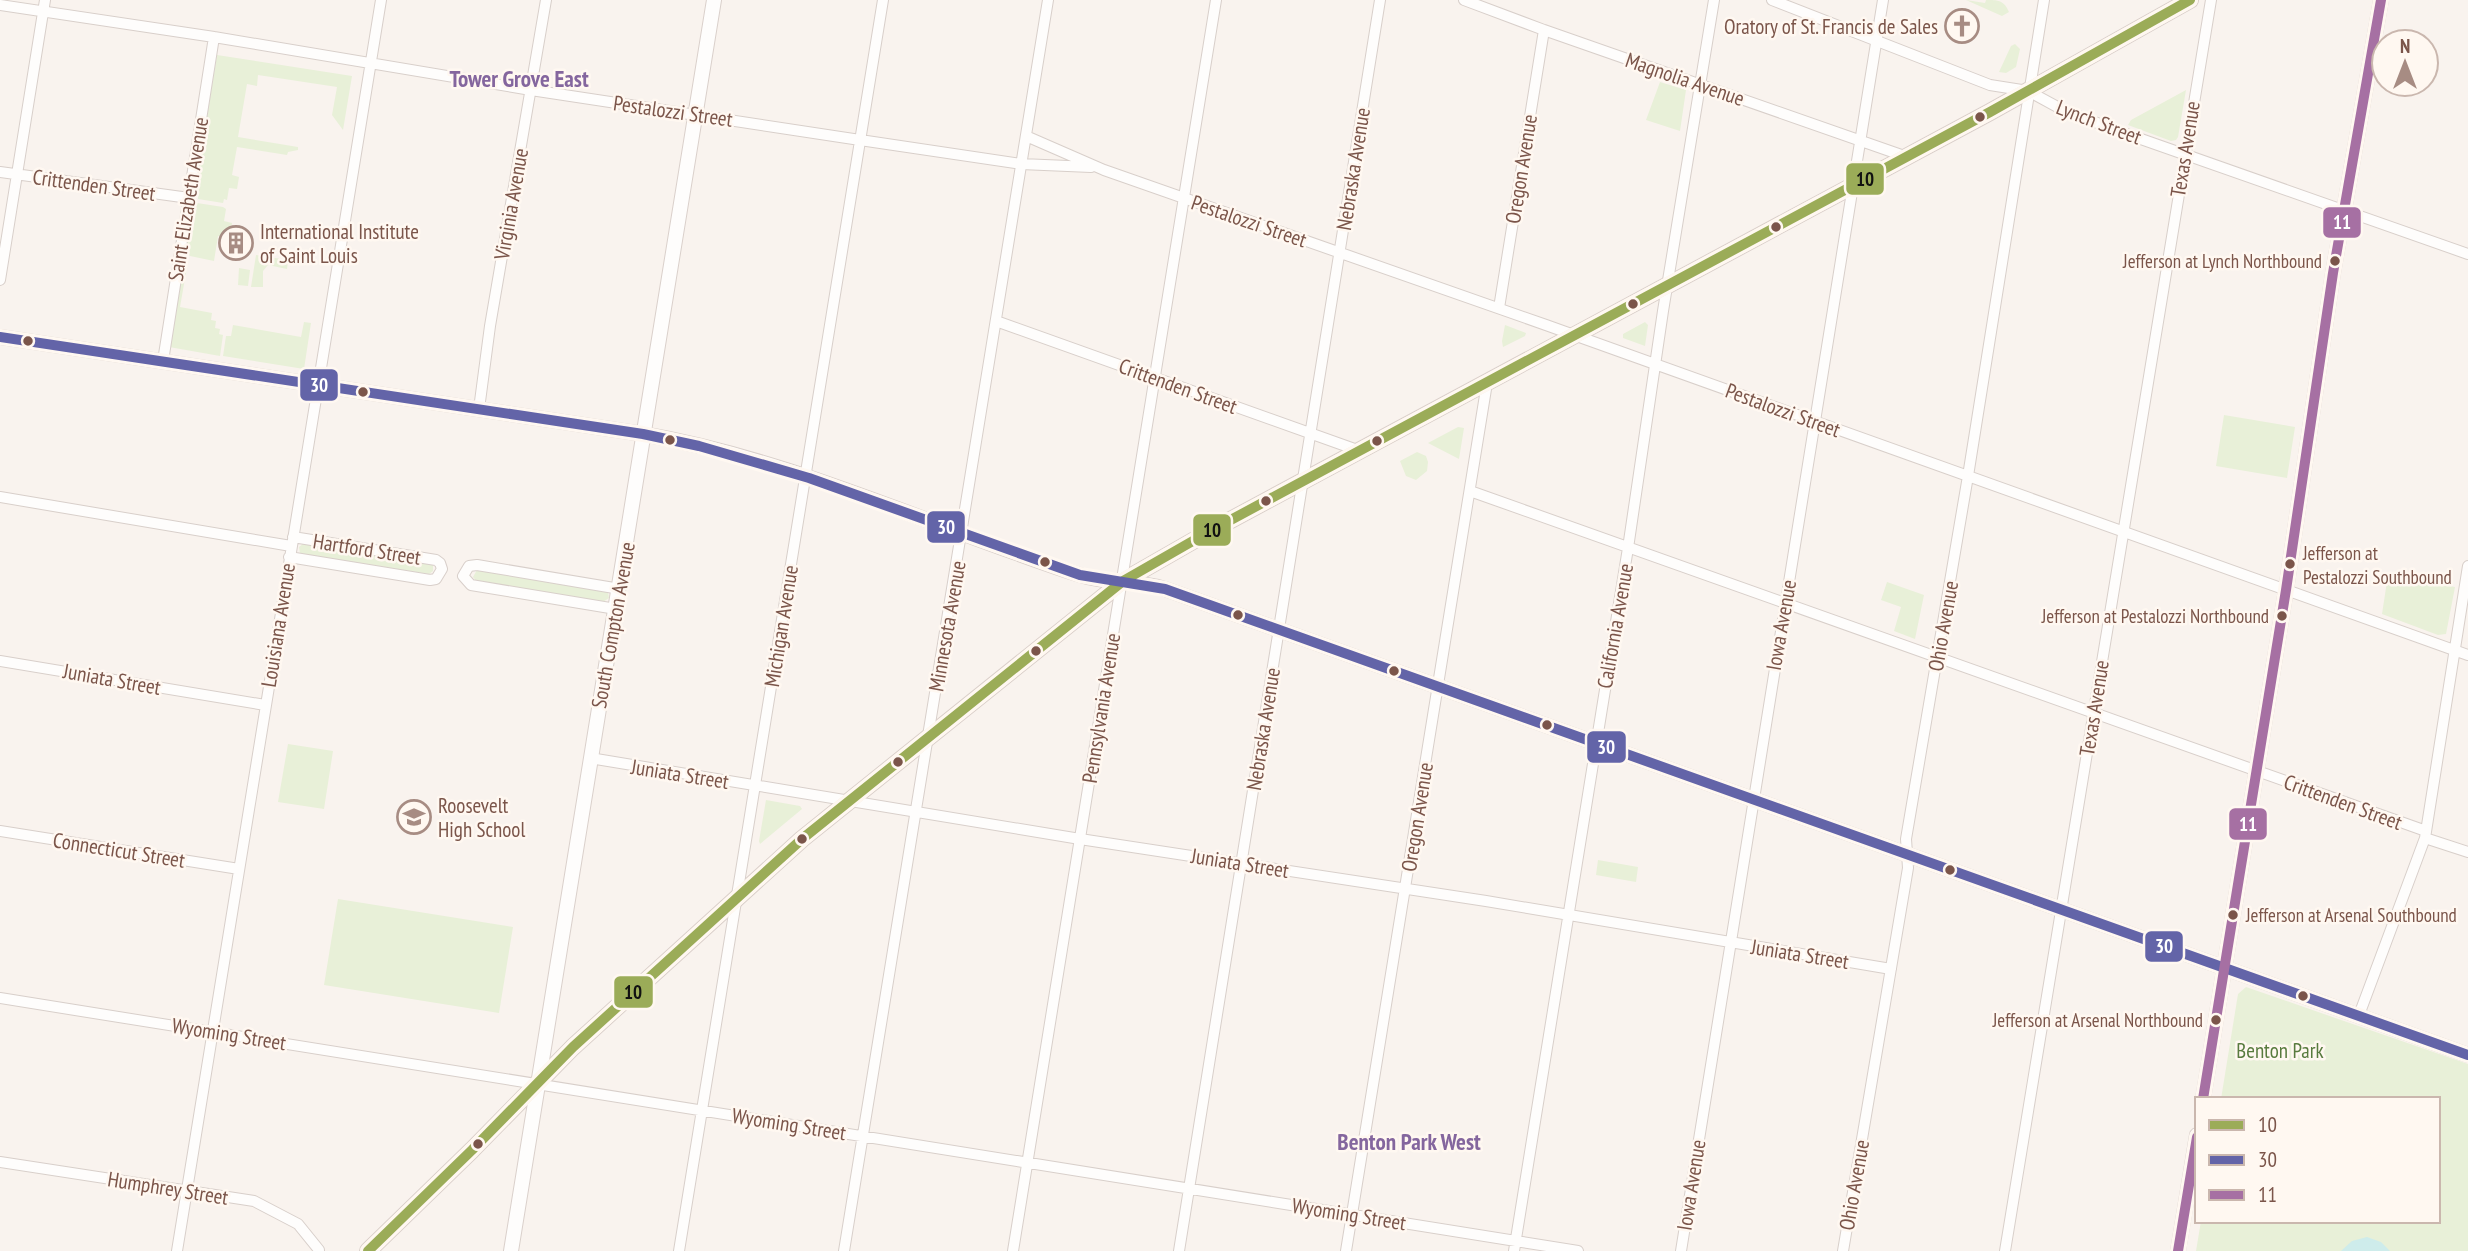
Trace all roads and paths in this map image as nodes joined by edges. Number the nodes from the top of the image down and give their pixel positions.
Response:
1 (381, 0) edge
2 (546, 0) edge
3 (713, 0) edge
4 (883, 0) edge
5 (1048, 0) edge
6 (1216, 0) edge
7 (1380, 0) edge
8 (1464, 0) edge
9 (1714, 0) edge
10 (1772, 0) edge
11 (1882, 0) edge
12 (2044, 0) edge
13 (2190, 0) edge
14 (2211, 0) edge
15 (2381, 0) edge
16 (0, 5) edge
17 (44, 6) edge
18 (1544, 30) junction
19 (214, 37) junction
20 (1875, 42) junction
21 (370, 64) junction
22 (1700, 85) junction
23 (531, 90) junction
24 (2028, 91) junction
25 (695, 114) junction
26 (1026, 136) junction
27 (1861, 139) junction
28 (860, 140) junction
29 (2185, 154) junction
30 (1907, 156) junction
31 (1021, 164) junction
32 (1097, 168) junction
33 (0, 172) edge
34 (17, 174) junction
35 (1853, 185) junction
36 (188, 198) junction
37 (1184, 198) junction
38 (2344, 210) junction
39 (1340, 253) junction
40 (2468, 254) edge
41 (0, 280) edge
42 (1668, 285) junction
43 (1499, 309) junction
44 (996, 321) junction
45 (1575, 335) junction
46 (0, 337) edge
47 (163, 361) junction
48 (1655, 364) junction
49 (1155, 379) junction
50 (1487, 383) junction
51 (317, 385) junction
52 (479, 409) junction
53 (1815, 421) junction
54 (643, 434) junction
55 (1311, 434) junction
56 (1360, 451) junction
57 (1968, 476) junction
58 (805, 477) junction
59 (1304, 481) junction
60 (1470, 491) junction
61 (0, 497) edge
62 (2123, 531) junction
63 (963, 533) junction
64 (291, 546) junction
65 (1628, 548) junction
66 (2468, 566) edge
67 (1123, 581) junction
68 (620, 589) junction
69 (2286, 590) junction
70 (1785, 604) junction
71 (616, 609) junction
72 (1279, 630) junction
73 (2455, 650) junction
74 (2468, 655) edge
75 (1937, 658) junction
76 (0, 661) edge
77 (1438, 686) junction
78 (265, 705) junction
79 (2093, 712) junction
80 (929, 736) junction
81 (1595, 742) junction
82 (590, 758) junction
83 (2256, 771) junction
84 (754, 786) junction
85 (1752, 798) junction
86 (848, 800) junction
87 (917, 812) junction
88 (0, 831) edge
89 (2425, 834) junction
90 (1080, 839) junction
91 (2468, 852) edge
92 (1907, 853) junction
93 (1242, 863) junction
94 (239, 869) junction
95 (1405, 889) junction
96 (736, 897) junction
97 (2061, 908) junction
98 (1568, 915) junction
99 (1729, 943) junction
100 (2224, 966) junction
101 (1891, 969) junction
102 (0, 998) edge
103 (2359, 1015) junction
104 (212, 1031) junction
105 (2468, 1055) edge
106 (538, 1083) junction
107 (2203, 1097) edge
108 (702, 1110) junction
109 (863, 1136) junction
110 (2195, 1147) edge
111 (0, 1162) edge
112 (1027, 1162) junction
113 (1189, 1188) junction
114 (187, 1191) junction
115 (1352, 1215) junction
116 (1515, 1246) edge
117 (319, 1250) edge
118 (177, 1251) edge
119 (368, 1251) edge
120 (511, 1251) edge
121 (679, 1251) edge
122 (844, 1251) edge
123 (1013, 1251) edge
124 (1179, 1251) edge
125 (1346, 1251) edge
126 (1578, 1251) edge
127 (1681, 1251) edge
128 (1843, 1251) edge
129 (2005, 1251) edge
130 (2178, 1251) edge

1 - 21 street, Louisiana Avenue
2 - 23 street, Virginia Avenue
3 - 25 main road, South Compton Avenue
4 - 28 street, Michigan Avenue
5 - 26 street, Minnesota Avenue
6 - 37 street, Pennsylvania Avenue
7 - 39 street, Nebraska Avenue
8 - 18 street, Magnolia Avenue
9 - 22 street, California Avenue
10 - 20 street, Lynch Street
11 - 20 street, Iowa Avenue
12 - 24 street, Ohio Avenue
13 - 24 main road
14 - 29 street, Texas Avenue
15 - 38 main road
16 - 17 street, Pestalozzi Street
17 - 19 street, Pestalozzi Street
17 - 34 street
18 - 22 street, Magnolia Avenue
18 - 43 street, Oregon Avenue
19 - 21 street, Pestalozzi Street
19 - 36 street, Saint Elizabeth Avenue
20 - 24 street, Lynch Street
20 - 27 street, Iowa Avenue
21 - 23 street, Pestalozzi Street
21 - 51 street, Louisiana Avenue
22 - 27 street, Magnolia Avenue
22 - 42 street, California Avenue
23 - 25 street, Pestalozzi Street
23 - 52 street, Virginia Avenue
24 - 29 street, Lynch Street
24 - 30 main road
24 - 57 street, Ohio Avenue
25 - 28 street, Pestalozzi Street
25 - 54 main road, South Compton Avenue
26 - 31 street, Minnesota Avenue
26 - 32 street, Pestalozzi Street
27 - 30 street, Magnolia Avenue
27 - 35 street, Iowa Avenue
28 - 31 street, Pestalozzi Street
28 - 58 street, Michigan Avenue
29 - 38 street, Lynch Street
29 - 62 street, Texas Avenue
30 - 35 main road
31 - 32 street, Pestalozzi Street
31 - 44 street, Minnesota Avenue
32 - 37 street, Pestalozzi Street
33 - 34 street, Crittenden Street
34 - 36 street, Crittenden Street
34 - 41 street
35 - 42 main road
35 - 53 street, Iowa Avenue
36 - 47 street, Saint Elizabeth Avenue
37 - 39 street, Pestalozzi Street
37 - 49 street, Pennsylvania Avenue
38 - 40 street, Lynch Street
38 - 69 main road
39 - 43 street, Pestalozzi Street
39 - 55 street, Nebraska Avenue
42 - 45 main road
42 - 48 street, California Avenue
43 - 45 street, Pestalozzi Street
44 - 49 street, Crittenden Street
44 - 63 street, Minnesota Avenue
45 - 48 street, Pestalozzi Street
45 - 50 main road
46 - 47 main road
47 - 51 main road
48 - 53 street, Pestalozzi Street
48 - 65 street, California Avenue
49 - 55 street, Crittenden Street
49 - 67 street, Pennsylvania Avenue
50 - 56 main road
50 - 60 street, Oregon Avenue
51 - 52 main road
51 - 64 street, Louisiana Avenue
52 - 54 main road
53 - 57 street, Pestalozzi Street
53 - 70 street, Iowa Avenue
54 - 58 main road
54 - 68 main road, South Compton Avenue
55 - 56 street, Crittenden Street
55 - 59 street, Nebraska Avenue
56 - 59 main road
57 - 62 street, Pestalozzi Street
57 - 75 street, Ohio Avenue
58 - 63 main road
58 - 84 street, Michigan Avenue
59 - 67 main road
59 - 72 street, Nebraska Avenue
60 - 65 street, Crittenden Street
60 - 77 street, Oregon Avenue
61 - 64 street, Hartford Street
62 - 69 street, Pestalozzi Street
62 - 79 street, Texas Avenue
63 - 67 main road
63 - 80 street, Minnesota Avenue
64 - 64 street, Hartford Street
64 - 78 street, Louisiana Avenue
65 - 70 street, Crittenden Street
65 - 81 street, California Avenue
66 - 73 street
67 - 72 main road
67 - 80 main road
67 - 90 street, Pennsylvania Avenue
68 - 71 main road, South Compton Avenue
68 - 71 street
69 - 73 street, Pestalozzi Street
69 - 83 main road
70 - 75 street, Crittenden Street
70 - 85 street, Iowa Avenue
71 - 82 main road, South Compton Avenue
72 - 77 main road
72 - 93 street, Nebraska Avenue
73 - 74 street, Pestalozzi Street
73 - 89 street
75 - 79 street, Crittenden Street
75 - 92 street, Ohio Avenue
76 - 78 street, Juniata Street
77 - 81 main road
77 - 95 street, Oregon Avenue
78 - 94 street, Louisiana Avenue
79 - 83 street, Crittenden Street
79 - 97 street, Texas Avenue
80 - 86 main road
80 - 87 street, Minnesota Avenue
81 - 85 main road
81 - 98 street, California Avenue
82 - 84 street, Juniata Street
82 - 106 main road, South Compton Avenue
83 - 89 street, Crittenden Street
83 - 100 main road
84 - 86 street, Juniata Street
84 - 96 street, Michigan Avenue
85 - 92 main road
85 - 99 street, Iowa Avenue
86 - 87 street, Juniata Street
86 - 96 main road
87 - 90 street, Juniata Street
87 - 109 street, Minnesota Avenue
88 - 94 street, Connecticut Street
89 - 91 street, Crittenden Street
89 - 103 street
90 - 93 street, Juniata Street
90 - 112 street, Pennsylvania Avenue
92 - 97 main road
92 - 101 street, Ohio Avenue
93 - 95 street, Juniata Street
93 - 113 street, Nebraska Avenue
94 - 104 street, Louisiana Avenue
95 - 98 street, Juniata Street
95 - 115 street, Oregon Avenue
96 - 106 main road
96 - 108 street, Michigan Avenue
97 - 100 main road
97 - 129 street, Texas Avenue
98 - 99 street, Juniata Street
98 - 116 street, California Avenue
99 - 101 street, Juniata Street
99 - 127 street, Iowa Avenue
100 - 103 main road
100 - 107 main road
101 - 128 street, Ohio Avenue
102 - 104 street, Wyoming Street
103 - 105 main road
104 - 106 street, Wyoming Street
104 - 114 street, Louisiana Avenue
106 - 108 street, Wyoming Street
106 - 119 main road
106 - 120 main road, South Compton Avenue
108 - 109 street, Wyoming Street
108 - 121 street, Michigan Avenue
109 - 112 street, Wyoming Street
109 - 122 street, Minnesota Avenue
110 - 130 main road
111 - 114 street, Humphrey Street
112 - 113 street, Wyoming Street
112 - 123 street, Pennsylvania Avenue
113 - 115 street, Wyoming Street
113 - 124 street, Nebraska Avenue
114 - 117 street, Humphrey Street
114 - 118 street, Louisiana Avenue
115 - 116 street, Wyoming Street
115 - 125 street, Oregon Avenue
116 - 126 street, Wyoming Street

